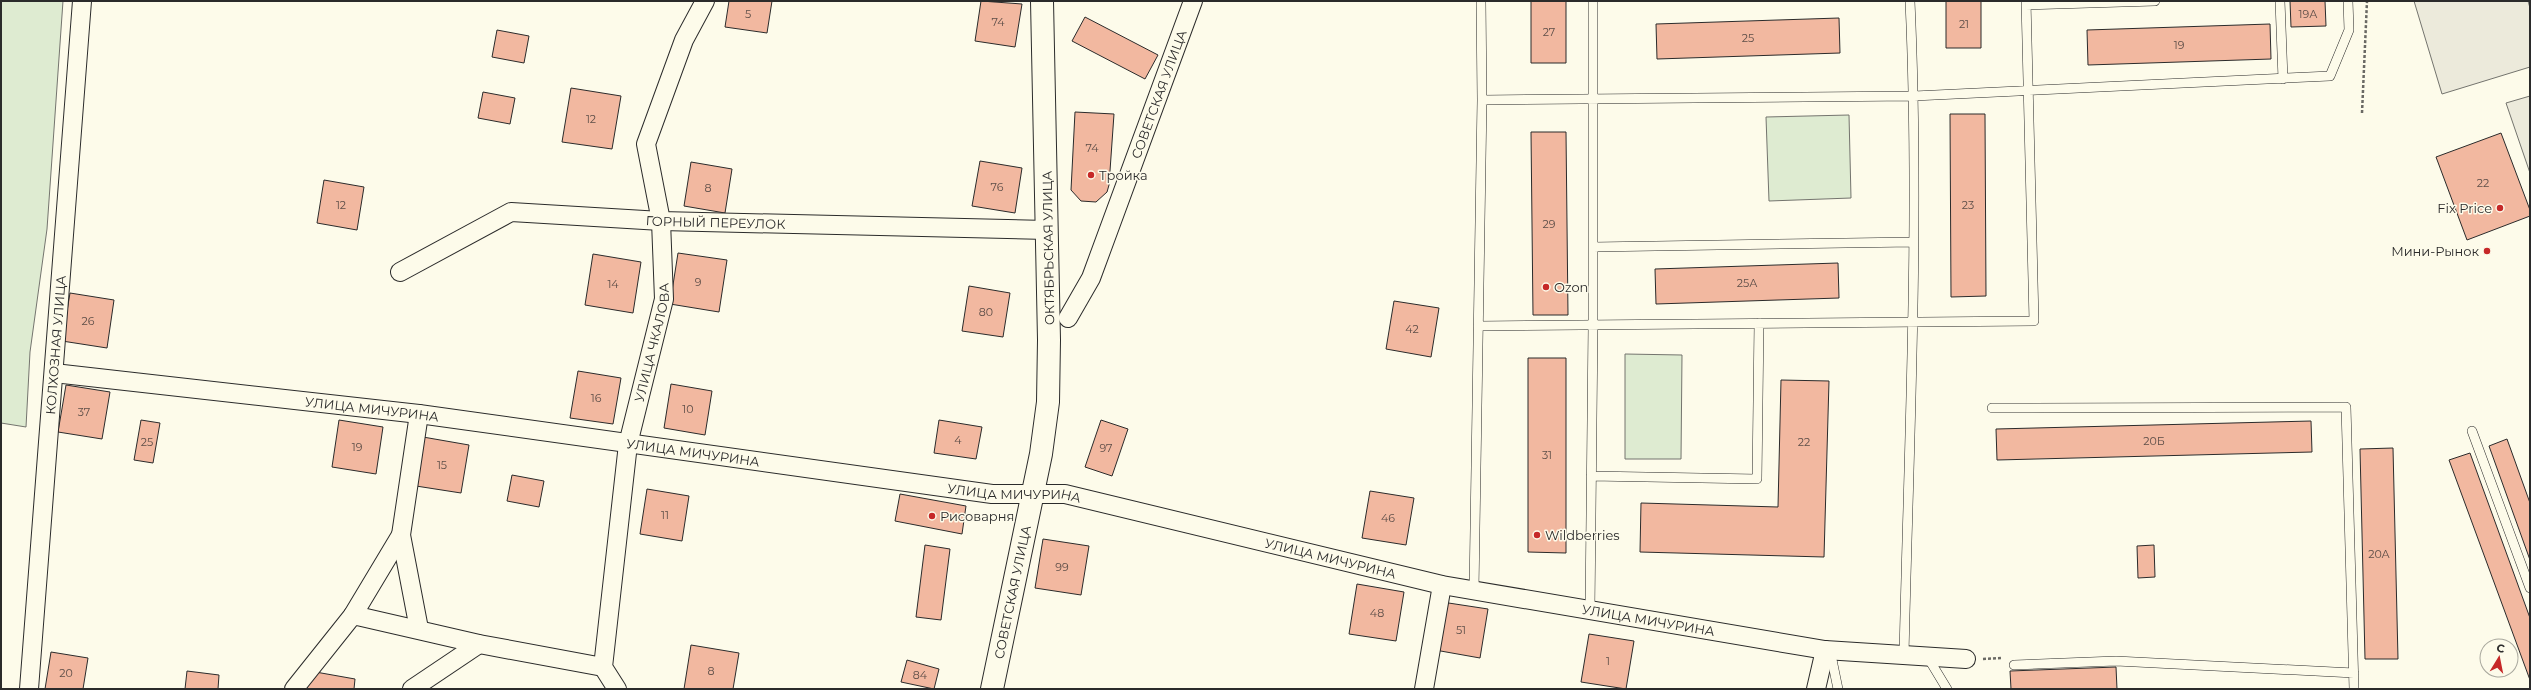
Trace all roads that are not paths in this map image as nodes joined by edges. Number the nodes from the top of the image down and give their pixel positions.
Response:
1 (82, 1) edge
2 (705, 1) edge
3 (1042, 1) edge
4 (1193, 1) edge
5 (1481, 1) edge
6 (1593, 1) edge
7 (1910, 1) edge
8 (2155, 1) edge
9 (2280, 1) edge
10 (2348, 1) edge
11 (2026, 3) edge
12 (2283, 79) junction
13 (2028, 92) junction
14 (1914, 96) junction
15 (1593, 99) junction
16 (1482, 100) junction
17 (661, 220) junction
18 (1047, 230) junction
19 (1913, 242) junction
20 (1593, 247) junction
21 (400, 272) dead end
22 (1068, 318) dead end
23 (1912, 321) junction
24 (1759, 323) junction
25 (1593, 325) junction
26 (1478, 326) junction
27 (54, 373) junction
28 (1992, 408) dead end
29 (419, 414) junction
30 (2472, 431) dead end
31 (628, 444) junction
32 (1591, 476) junction
33 (1032, 494) junction
34 (402, 535) junction
35 (1442, 585) junction
36 (2530, 588) edge
37 (1474, 590) junction
38 (1590, 610) junction
39 (353, 615) junction
40 (419, 629) junction
41 (479, 644) junction
42 (1828, 650) junction
43 (1904, 655) junction
44 (1927, 656) junction
45 (1966, 659) road end
46 (2014, 665) road end
47 (603, 667) junction
48 (2354, 673) junction
49 (29, 689) edge
50 (294, 689) edge
51 (412, 689) edge
52 (617, 689) edge
53 (992, 689) edge
54 (1424, 689) edge
55 (1816, 689) edge
56 (1838, 689) edge
57 (1948, 689) edge
58 (2354, 689) edge

1 - 27 street, КОЛХОЗНАЯ УЛИЦА
2 - 17 street, УЛИЦА ЧКАЛОВА
3 - 18 main road, ОКТЯБРЬСКАЯ УЛИЦА
4 - 22 street, СОВЕТСКАЯ УЛИЦА
5 - 16 lane
6 - 15 lane
7 - 14 lane
8 - 11 lane
9 - 12 lane
10 - 12 lane
11 - 13 lane
12 - 13 lane
13 - 14 lane
13 - 23 lane
14 - 15 lane
14 - 19 lane
15 - 16 lane
15 - 20 lane
16 - 26 lane
17 - 18 street, ГОРНЫЙ ПЕРЕУЛОК
17 - 21 street, ГОРНЫЙ ПЕРЕУЛОК
17 - 31 street, УЛИЦА ЧКАЛОВА
18 - 33 main road, ОКТЯБРЬСКАЯ УЛИЦА
19 - 20 lane
19 - 23 lane
20 - 25 lane
23 - 24 lane
23 - 43 lane
24 - 25 lane
24 - 32 lane
25 - 26 lane
25 - 32 lane
26 - 37 lane
27 - 29 street, УЛИЦА МИЧУРИНА
27 - 49 street, КОЛХОЗНАЯ УЛИЦА
28 - 48 lane
29 - 31 street, УЛИЦА МИЧУРИНА
29 - 34 street
30 - 36 lane
31 - 33 street, УЛИЦА МИЧУРИНА
31 - 47 street, УЛИЦА ЧКАЛОВА
32 - 38 lane
33 - 35 street, УЛИЦА МИЧУРИНА
33 - 53 main road, СОВЕТСКАЯ УЛИЦА
34 - 39 street
34 - 40 street
35 - 37 street, УЛИЦА МИЧУРИНА
35 - 54 street
37 - 38 street, УЛИЦА МИЧУРИНА
38 - 42 street, УЛИЦА МИЧУРИНА
39 - 40 street
39 - 50 street
40 - 41 street
41 - 47 street
41 - 51 street
42 - 43 street, УЛИЦА МИЧУРИНА
42 - 55 street
42 - 56 lane
43 - 44 street, УЛИЦА МИЧУРИНА
44 - 45 street, УЛИЦА МИЧУРИНА
44 - 57 lane
46 - 48 lane
47 - 52 street
48 - 58 lane

